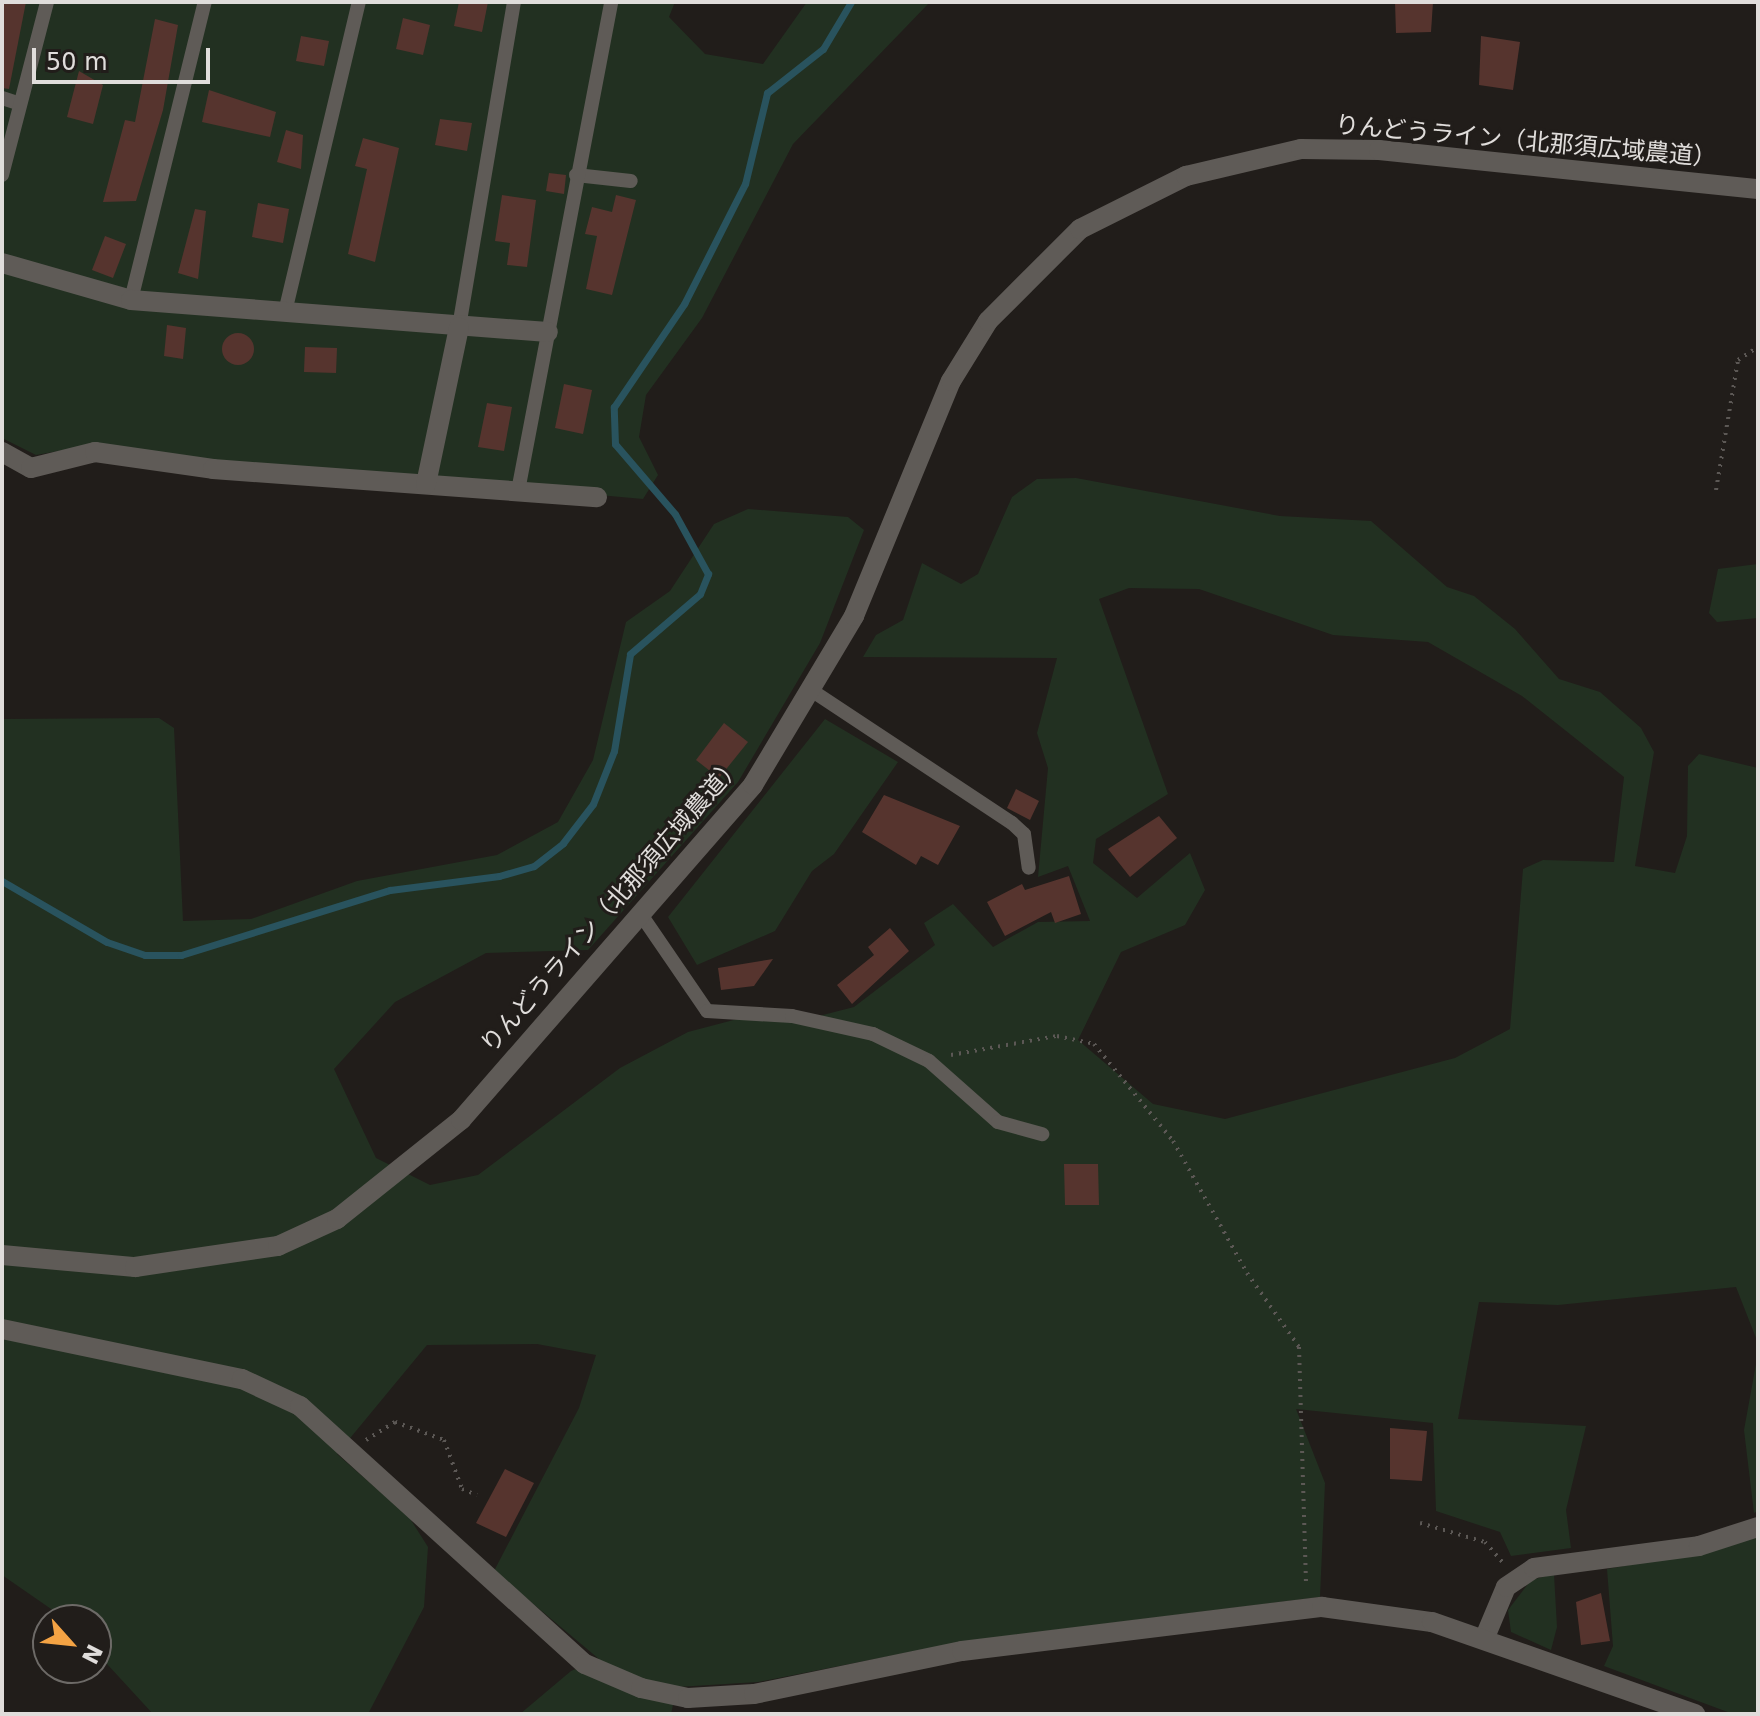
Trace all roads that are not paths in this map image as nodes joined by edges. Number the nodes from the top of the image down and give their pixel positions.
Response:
1 (47, 2) edge
2 (205, 2) edge
3 (359, 2) edge
4 (514, 2) edge
5 (611, 2) edge
6 (2, 98) edge
7 (20, 104) junction
8 (2, 175) edge
9 (576, 175) junction
10 (631, 181) dead end
11 (1758, 189) edge
12 (2, 263) edge
13 (131, 300) junction
14 (285, 312) junction
15 (459, 327) junction
16 (548, 332) junction
17 (2, 452) edge
18 (426, 484) junction
19 (518, 491) junction
20 (597, 497) dead end
21 (814, 692) junction
22 (1029, 868) dead end
23 (642, 916) junction
24 (1042, 1134) dead end
25 (2, 1255) edge
26 (2, 1329) edge
27 (1758, 1527) edge
28 (1485, 1637) junction
29 (687, 1706) edge
30 (1695, 1714) edge

1 - 7 lane
2 - 13 lane
3 - 14 lane
4 - 15 lane
5 - 9 lane
6 - 7 lane
7 - 8 lane
9 - 10 lane
9 - 16 lane
11 - 21 street, りんどうライン（北那須広域農道）
12 - 13 street
13 - 14 street
14 - 15 street
15 - 16 street
15 - 18 street
16 - 19 lane
17 - 18 street
18 - 19 street
19 - 20 street
21 - 22 lane
21 - 23 street, りんどうライン（北那須広域農道）
23 - 24 lane
23 - 25 street, りんどうライン（北那須広域農道）
26 - 29 street
27 - 28 street
28 - 29 street
28 - 30 street

